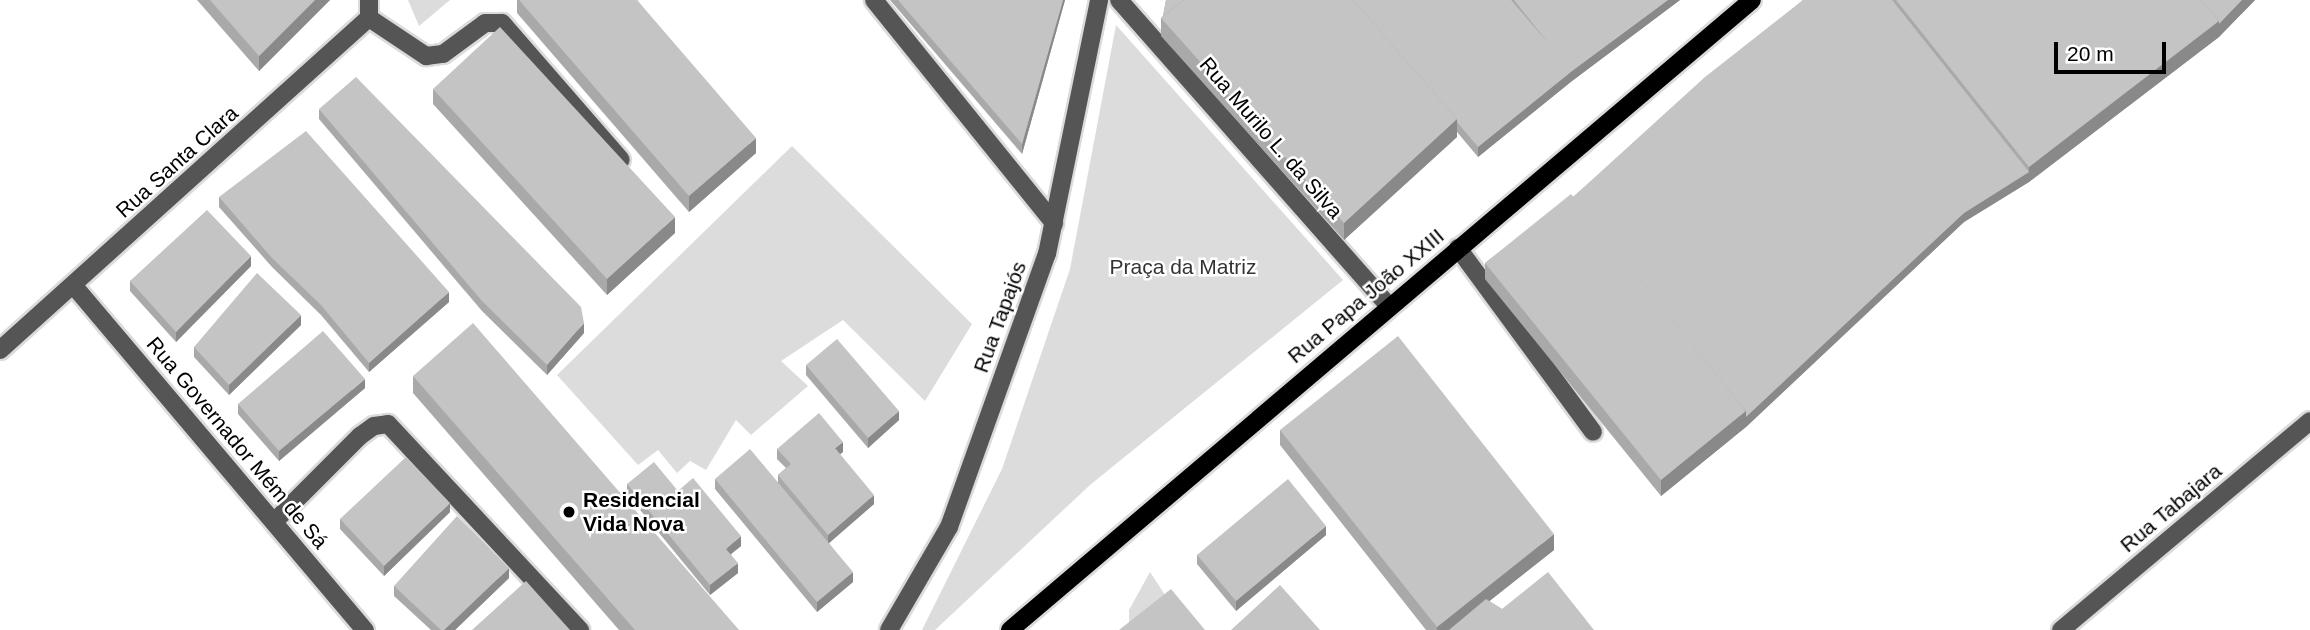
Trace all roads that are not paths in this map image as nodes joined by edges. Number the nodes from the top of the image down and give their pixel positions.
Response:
1 (874, 0) edge
2 (1098, 0) edge
3 (1119, 0) edge
4 (1752, 0) edge
5 (369, 9) edge
6 (636, 177) edge
7 (1054, 223) junction
8 (1458, 248) junction
9 (74, 286) junction
10 (1389, 306) junction
11 (0, 350) edge
12 (2310, 421) edge
13 (1593, 432) dead end
14 (274, 522) junction
15 (365, 630) edge
16 (580, 630) edge
17 (890, 630) edge
18 (1010, 630) edge
19 (2061, 630) edge

1 - 7 street
2 - 7 street, Rua Tapajós
3 - 10 street, Rua Murilo L. da Silva
4 - 8 main road, Rua Papa João XXIII
5 - 6 street
5 - 9 street, Rua Santa Clara
7 - 17 street, Rua Tapajós
8 - 10 main road, Rua Papa João XXIII
8 - 13 street
9 - 11 street, Rua Santa Clara
9 - 14 street, Rua Governador Mém de Sá
10 - 18 main road, Rua Papa João XXIII
12 - 19 street, Rua Tabajara
14 - 15 street, Rua Governador Mém de Sá
14 - 16 street

